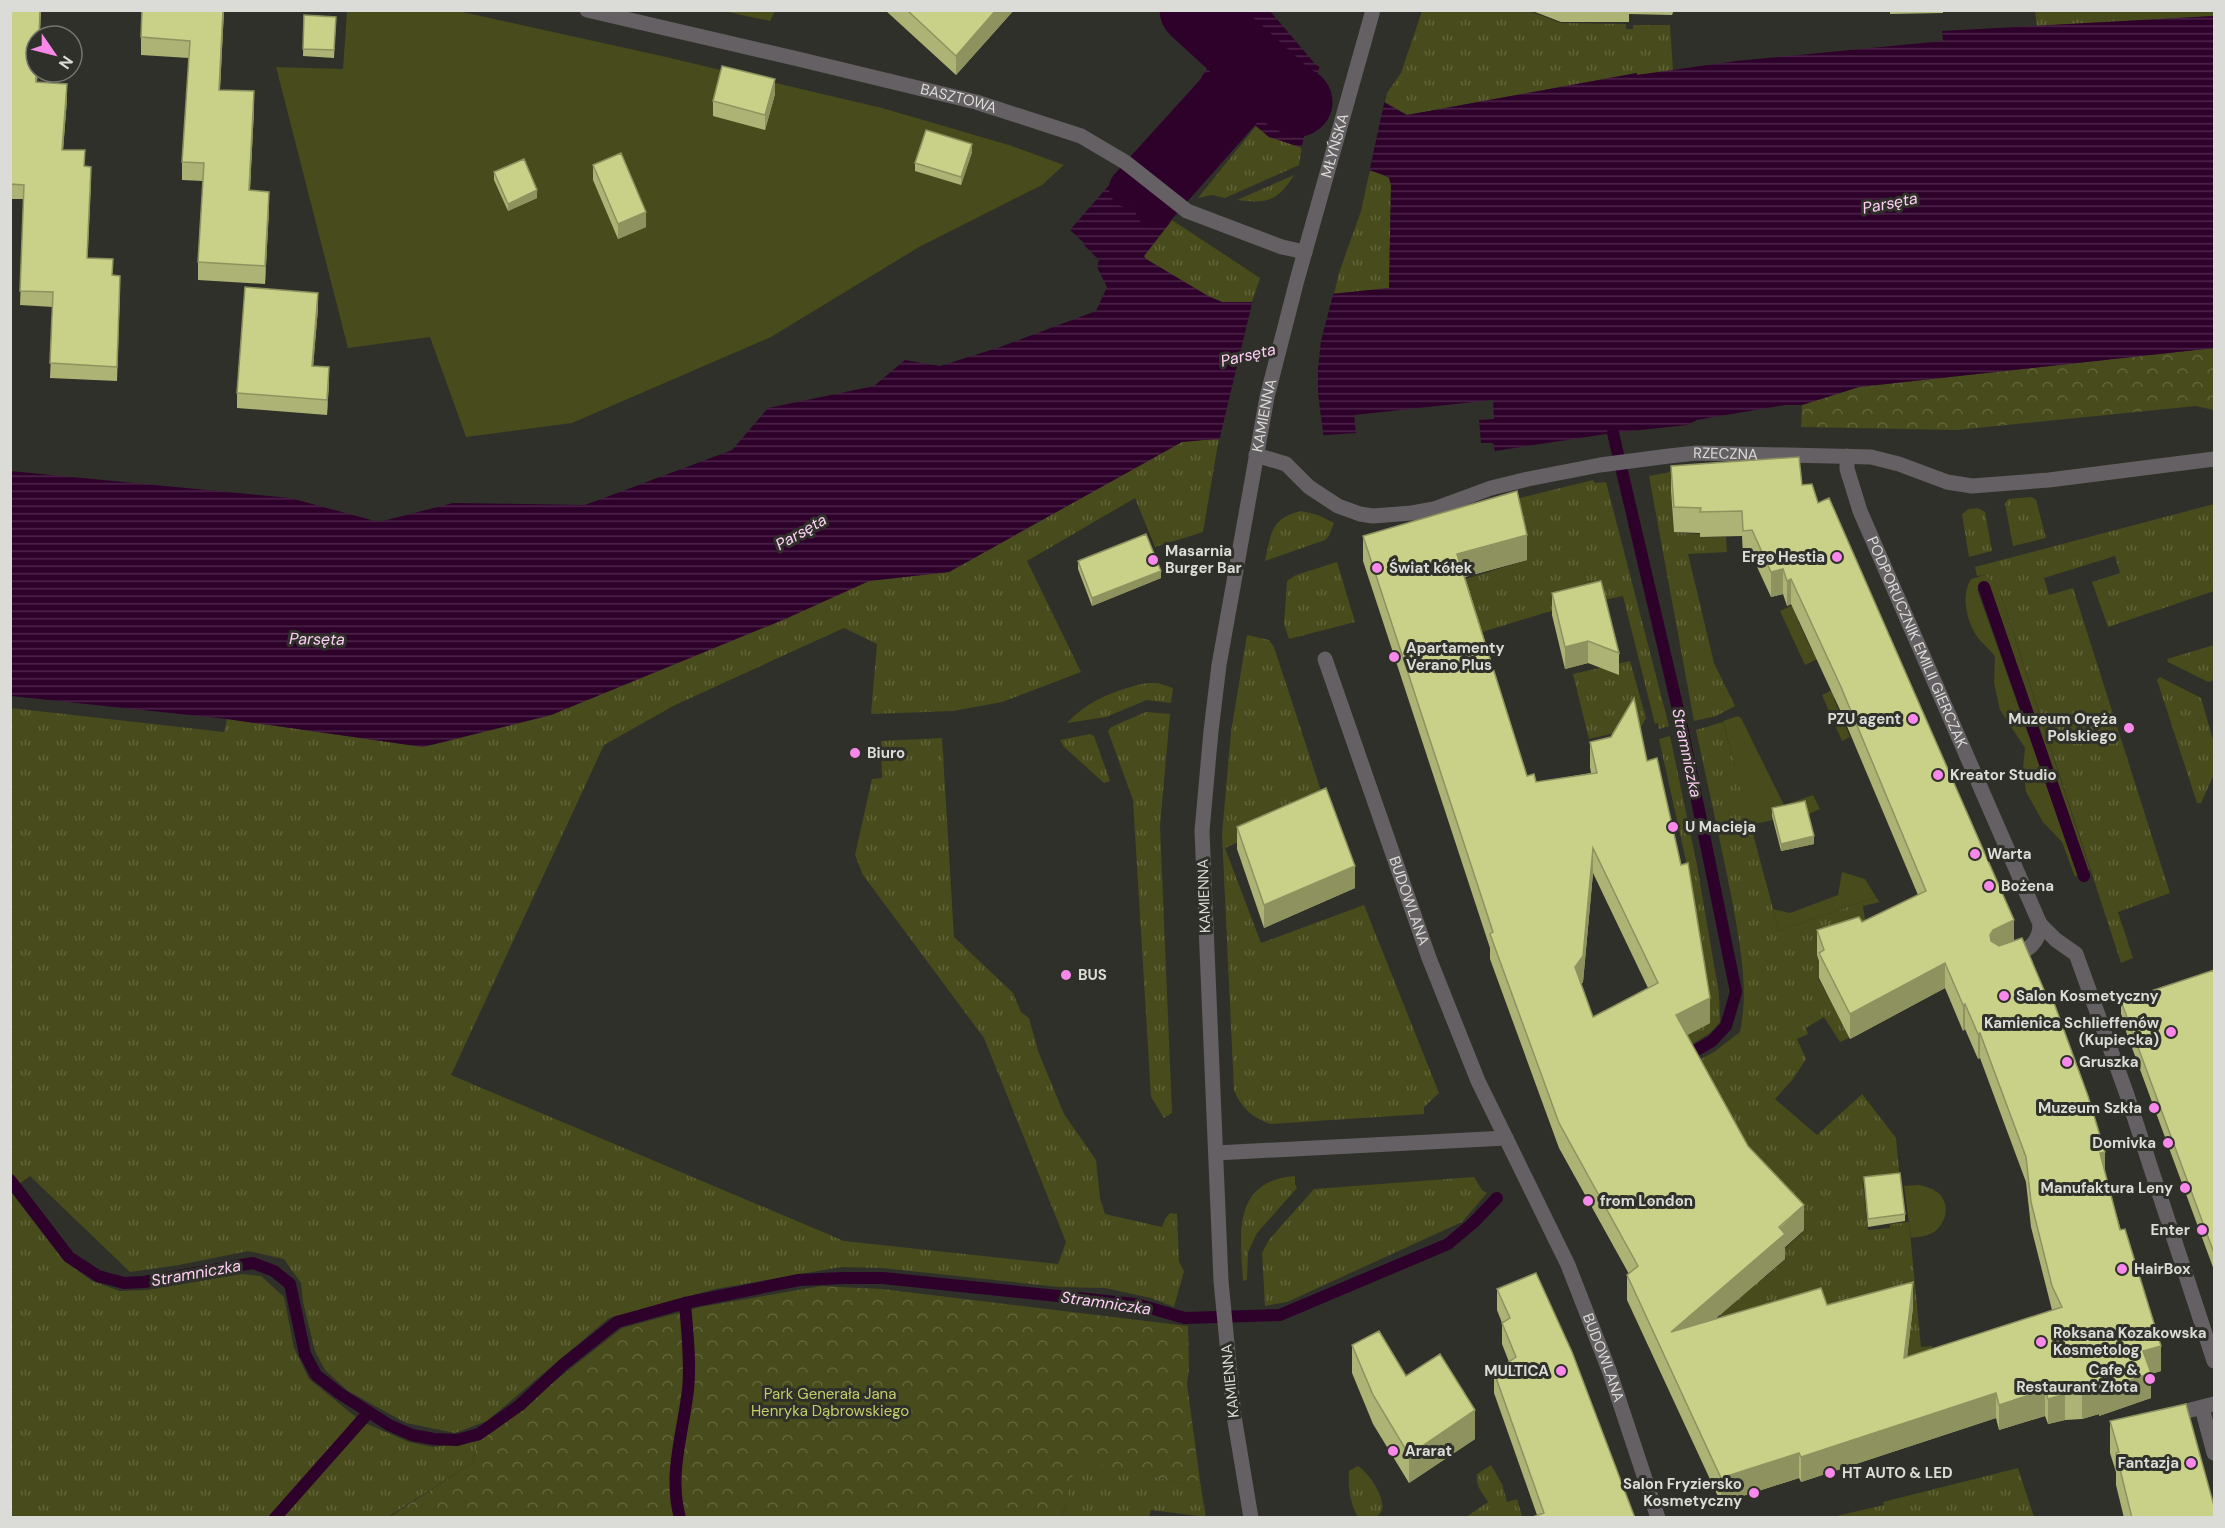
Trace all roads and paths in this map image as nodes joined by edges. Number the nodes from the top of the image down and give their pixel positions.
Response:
1 (587, 10) edge
2 (1373, 10) edge
3 (1305, 252) junction
4 (1297, 280) joint
5 (1256, 453) junction
6 (1847, 456) junction
7 (2214, 459) edge
8 (1325, 659) dead end
9 (2040, 924) junction
10 (2000, 962) edge
11 (1506, 1138) junction
12 (1216, 1154) junction
13 (2214, 1361) edge
14 (2208, 1406) edge
15 (2175, 1414) edge
16 (2214, 1453) edge
17 (1251, 1518) edge
18 (1658, 1518) edge

1 - 3 street, BASZTOWA
2 - 3 street, MŁYŃSKA
3 - 4 street, MŁYŃSKA
4 - 5 street, KAMIENNA
5 - 6 street, RZECZNA
5 - 12 street, KAMIENNA
6 - 7 street, RZECZNA
6 - 9 street, PODPORUCZNIK EMILII GIERCZAK
8 - 11 street, BUDOWLANA
9 - 10 street
9 - 13 street, PODPORUCZNIK EMILII GIERCZAK
11 - 12 street
11 - 18 street, BUDOWLANA
12 - 17 street, KAMIENNA
14 - 15 street
14 - 16 street

